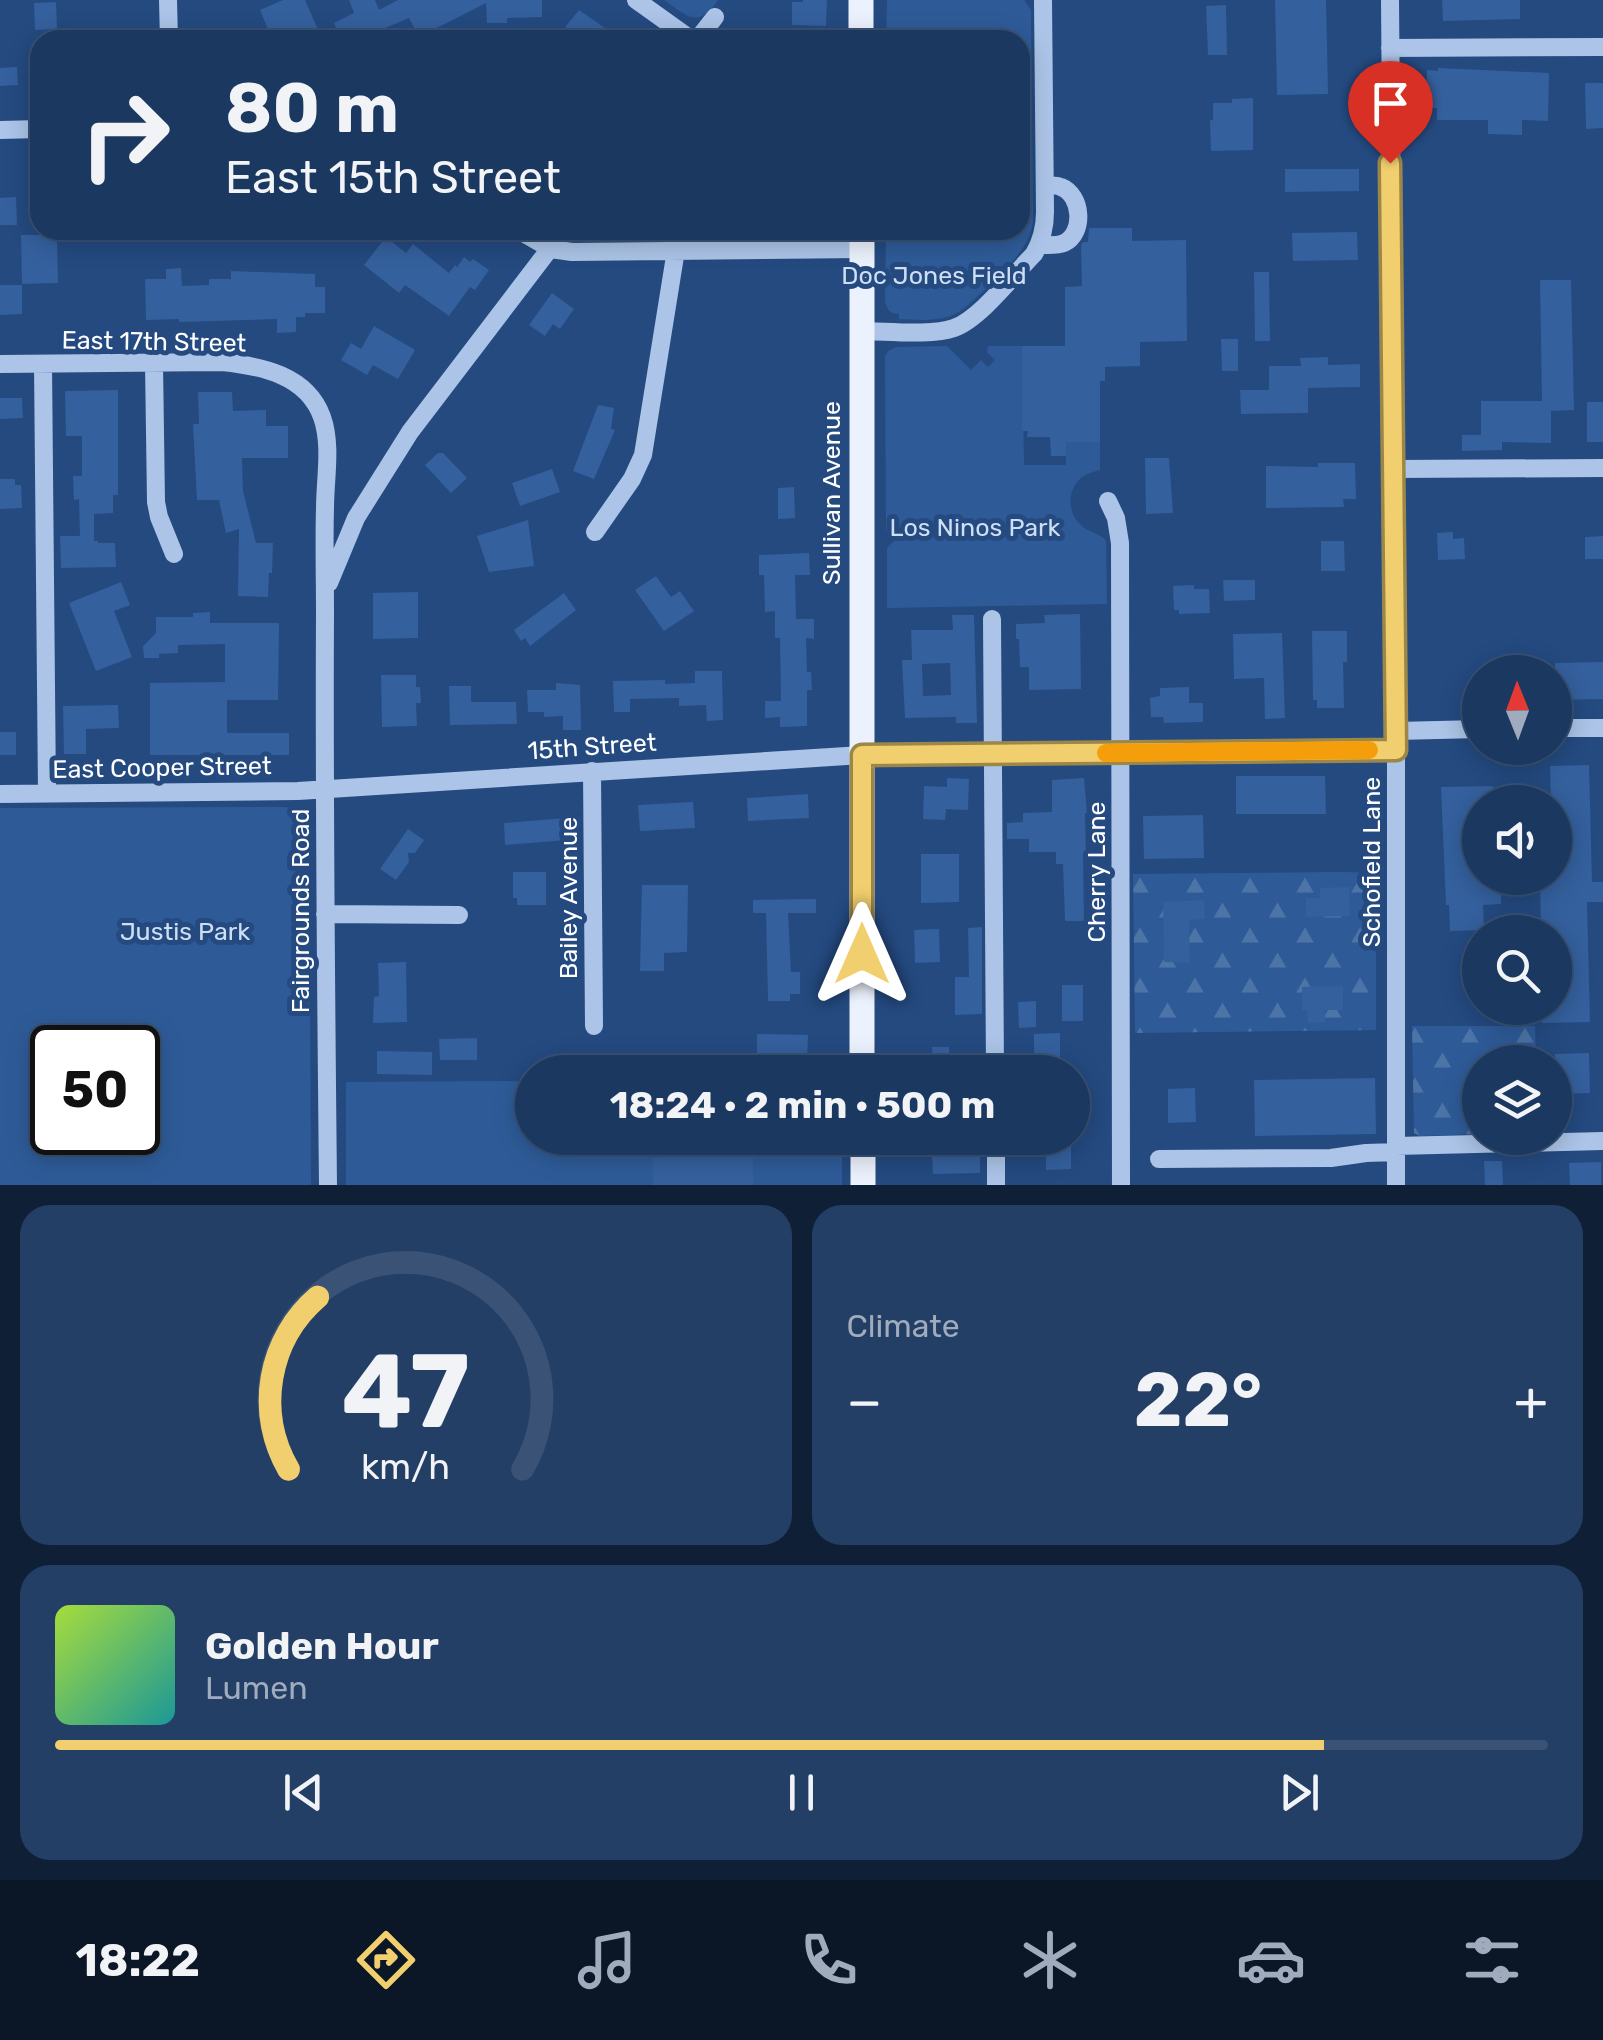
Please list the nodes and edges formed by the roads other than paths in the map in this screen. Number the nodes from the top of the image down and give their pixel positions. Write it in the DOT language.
graph roads {
  1 [pos="168,0"];
  2 [pos="636,0"];
  3 [pos="860,0"];
  4 [pos="1043,0"];
  5 [pos="1390,0"];
  6 [pos="715,16"];
  7 [pos="169,30"];
  8 [pos="680,30"];
  9 [pos="703,30"];
  10 [pos="861,30"];
  11 [pos="1603,47"];
  12 [pos="1390,48"];
  13 [pos="30,129"];
  14 [pos="0,130"];
  15 [pos="1045,186"];
  16 [pos="534,240"];
  17 [pos="557,240"];
  18 [pos="862,240"];
  19 [pos="1039,245"];
  20 [pos="550,250"];
  21 [pos="676,250"];
  22 [pos="860,331"];
  23 [pos="154,363"];
  24 [pos="0,364"];
  25 [pos="43,364"];
  26 [pos="1603,468"];
  27 [pos="1393,469"];
  28 [pos="1108,501"];
  29 [pos="595,532"];
  30 [pos="174,554"];
  31 [pos="324,592"];
  32 [pos="992,619"];
  33 [pos="1572,728"];
  34 [pos="1603,728"];
  35 [pos="1462,729"];
  36 [pos="1396,730"];
  37 [pos="1396,750"];
  38 [pos="1121,752"];
  39 [pos="993,753"];
  40 [pos="862,755"];
  41 [pos="592,771"];
  42 [pos="324,789"];
  43 [pos="47,793"];
  44 [pos="0,794"];
  45 [pos="325,914"];
  46 [pos="458,915"];
  47 [pos="594,1026"];
  48 [pos="862,1055"];
  49 [pos="995,1055"];
  50 [pos="1603,1141"];
  51 [pos="1396,1149"];
  52 [pos="862,1155"];
  53 [pos="996,1155"];
  54 [pos="1160,1159"];
  55 [pos="328,1185"];
  56 [pos="862,1185"];
  57 [pos="996,1185"];
  58 [pos="1121,1185"];
  59 [pos="1396,1185"];
  1 -- 7 [label="street"];
  2 -- 8 [label="street"];
  3 -- 10 [label="main road"];
  4 -- 15 [label="street"];
  5 -- 12 [label="street, Schofield Lane"];
  6 -- 9 [label="street"];
  11 -- 12 [label="street"];
  12 -- 27 [label="street, Schofield Lane"];
  13 -- 14 [label="street"];
  15 -- 19 [label="street"];
  15 -- 19 [label="street"];
  16 -- 20 [label="street"];
  17 -- 20 [label="street, Fairgrounds Road"];
  18 -- 21 [label="street"];
  18 -- 22 [label="main road, Sullivan Avenue"];
  19 -- 22 [label="street"];
  20 -- 21 [label="street"];
  20 -- 31 [label="street, Fairgrounds Road"];
  21 -- 29 [label="street"];
  22 -- 40 [label="main road, Sullivan Avenue"];
  23 -- 25 [label="street, East 17th Street"];
  23 -- 30 [label="street"];
  23 -- 31 [label="street, East 17th Street"];
  24 -- 25 [label="street, East 17th Street"];
  25 -- 43 [label="street"];
  26 -- 27 [label="street"];
  27 -- 36 [label="street, Schofield Lane"];
  28 -- 38 [label="street, Cherry Lane"];
  31 -- 42 [label="street, Fairgrounds Road"];
  32 -- 39 [label="street"];
  33 -- 34 [label="street"];
  35 -- 36 [label="street"];
  36 -- 37 [label="street, Schofield Lane"];
  37 -- 38 [label="street, 15th Street"];
  37 -- 51 [label="street, Schofield Lane"];
  38 -- 39 [label="street, 15th Street"];
  38 -- 58 [label="street, Cherry Lane"];
  39 -- 40 [label="street, 15th Street"];
  39 -- 49 [label="street"];
  40 -- 41 [label="street, 15th Street"];
  40 -- 48 [label="main road, Sullivan Avenue"];
  41 -- 42 [label="street, 15th Street"];
  41 -- 47 [label="street, Bailey Avenue"];
  42 -- 43 [label="street, East Cooper Street"];
  42 -- 45 [label="street, Fairgrounds Road"];
  43 -- 44 [label="street, East Cooper Street"];
  45 -- 46 [label="street"];
  45 -- 55 [label="street, Fairgrounds Road"];
  50 -- 51 [label="street"];
  51 -- 54 [label="street"];
  51 -- 59 [label="street, Schofield Lane"];
  52 -- 56 [label="main road"];
  53 -- 57 [label="street"];
}
